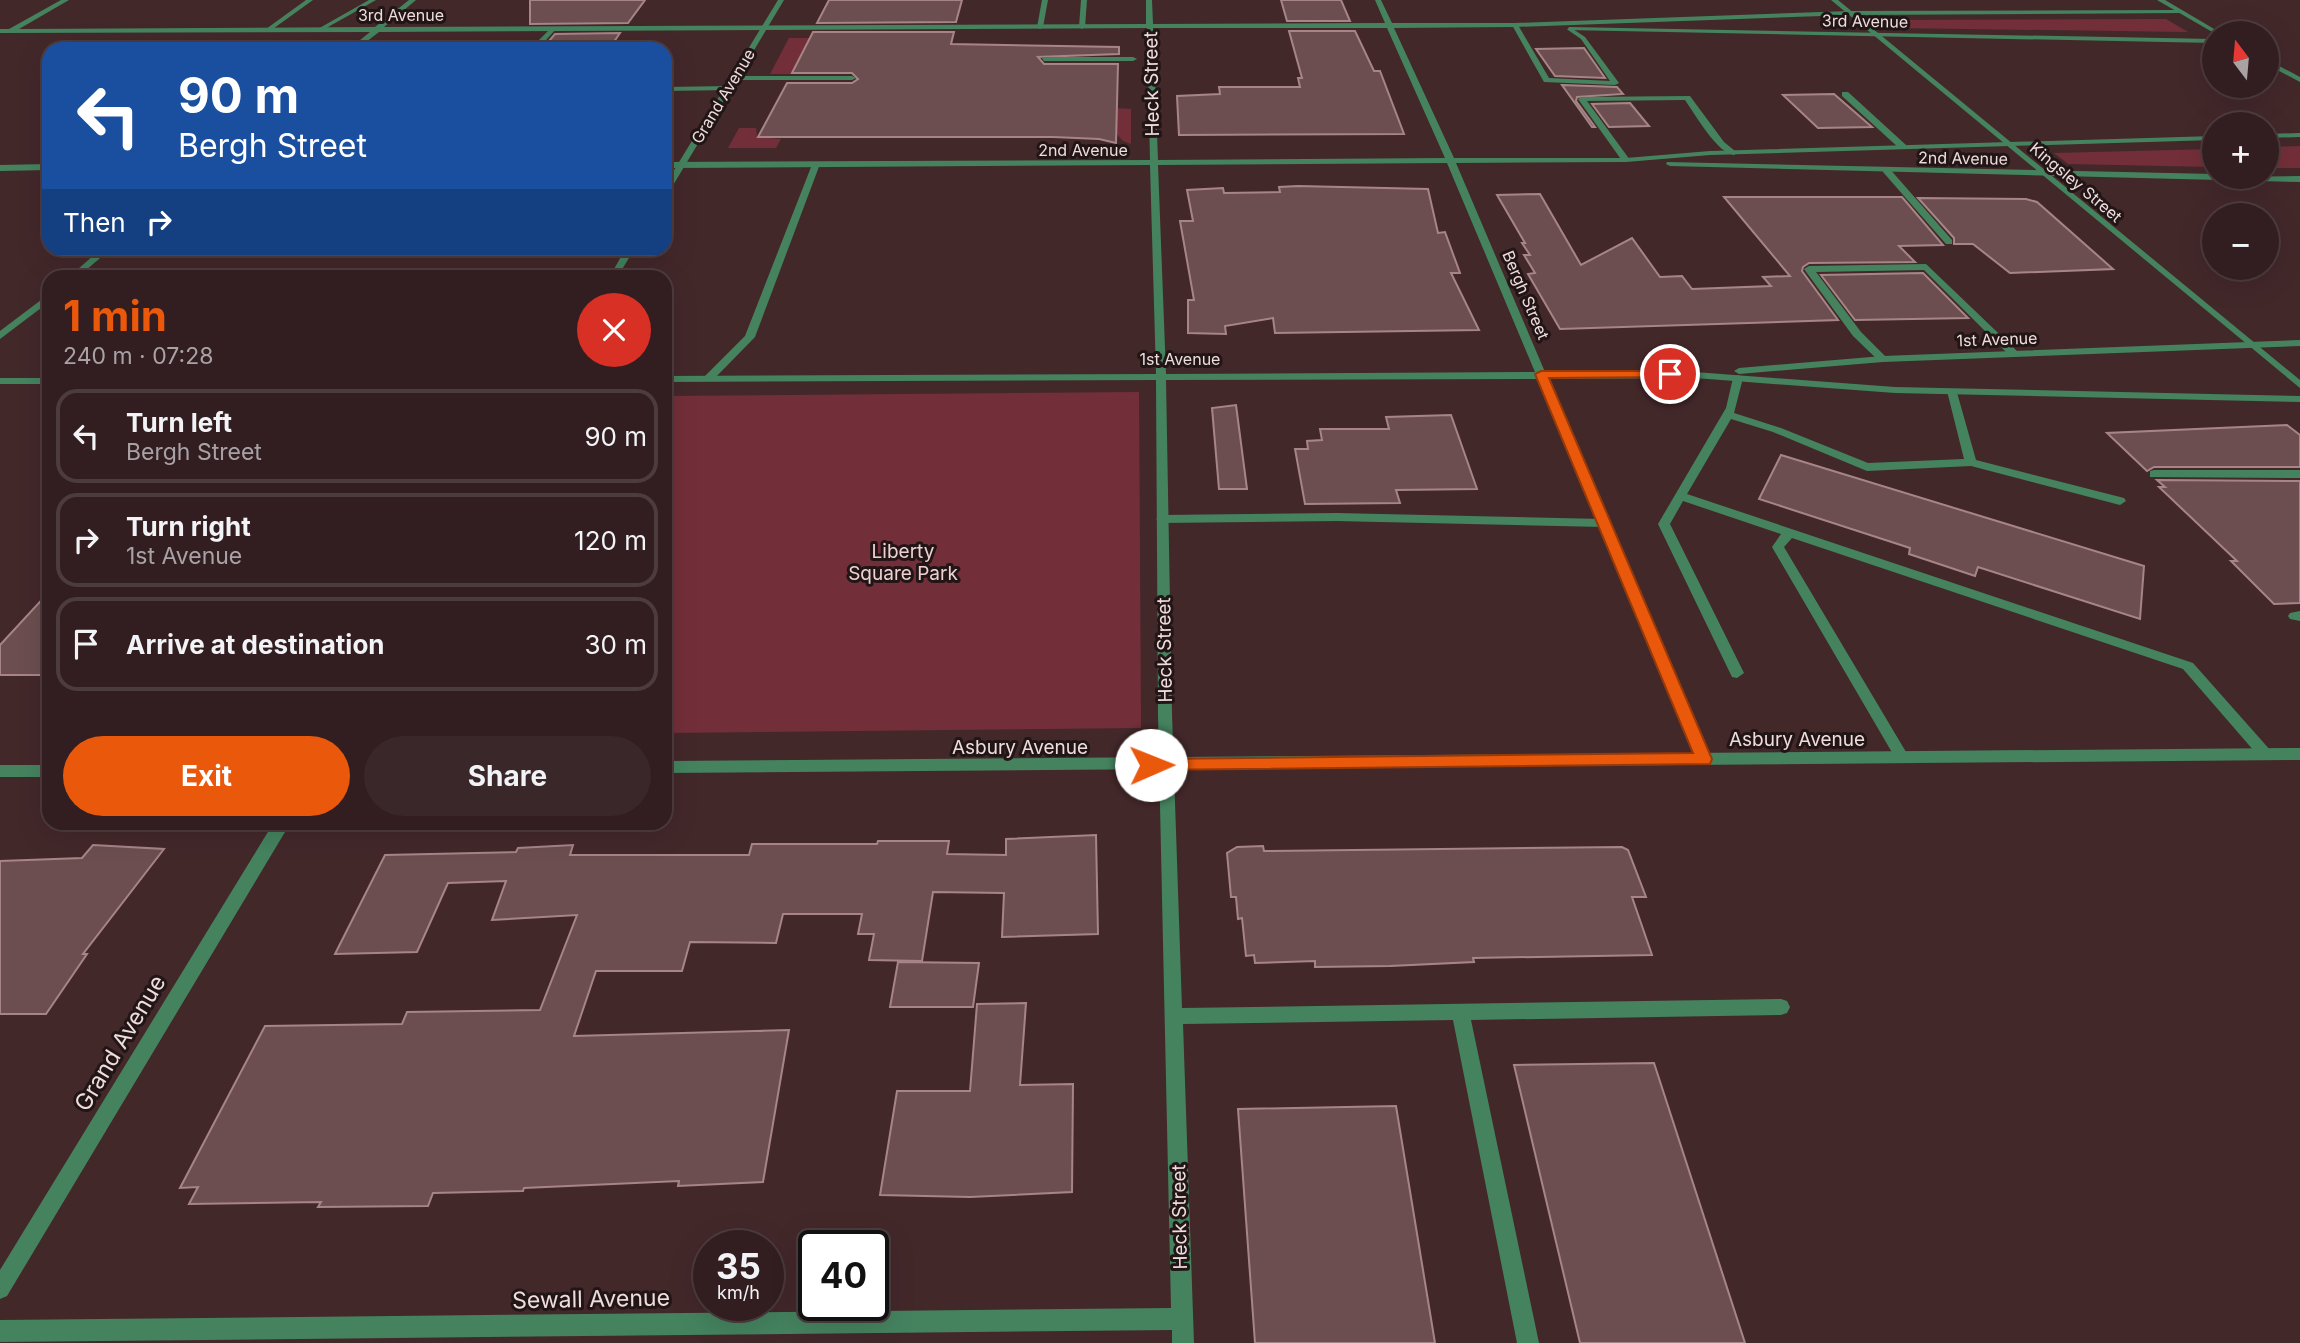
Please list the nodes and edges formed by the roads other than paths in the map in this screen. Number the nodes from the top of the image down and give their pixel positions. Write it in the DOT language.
graph roads {
  1 [pos="66,0"];
  2 [pos="310,0"];
  3 [pos="373,0"];
  4 [pos="413,0"];
  5 [pos="781,0"];
  6 [pos="1045,0"];
  7 [pos="1084,0"];
  8 [pos="1149,0"];
  9 [pos="1378,0"];
  10 [pos="1834,0"];
  11 [pos="2160,0"];
  12 [pos="2180,12"];
  13 [pos="1850,13"];
  14 [pos="2202,24"];
  15 [pos="1515,25"];
  16 [pos="1389,26"];
  17 [pos="1040,27"];
  18 [pos="1082,27"];
  19 [pos="1149,27"];
  20 [pos="764,28"];
  21 [pos="377,29"];
  22 [pos="553,29"];
  23 [pos="1570,29"];
  24 [pos="268,30"];
  25 [pos="319,30"];
  26 [pos="0,31"];
  27 [pos="10,31"];
  28 [pos="0,36"];
  29 [pos="1877,36"];
  30 [pos="2202,41"];
  31 [pos="361,42"];
  32 [pos="541,42"];
  33 [pos="1044,59"];
  34 [pos="1133,59"];
  35 [pos="2279,68"];
  36 [pos="734,78"];
  37 [pos="852,78"];
  38 [pos="2300,80"];
  39 [pos="672,89"];
  40 [pos="728,89"];
  41 [pos="1844,94"];
  42 [pos="2300,135"];
  43 [pos="2279,136"];
  44 [pos="2202,138"];
  45 [pos="2010,144"];
  46 [pos="1903,147"];
  47 [pos="1732,153"];
  48 [pos="1626,160"];
  49 [pos="1451,162"];
  50 [pos="1153,163"];
  51 [pos="816,164"];
  52 [pos="672,165"];
  53 [pos="681,165"];
  54 [pos="0,167"];
  55 [pos="42,167"];
  56 [pos="1886,170"];
  57 [pos="2045,174"];
  58 [pos="2300,179"];
  59 [pos="672,180"];
  60 [pos="1949,242"];
  61 [pos="98,256"];
  62 [pos="81,270"];
  63 [pos="42,303"];
  64 [pos="0,336"];
  65 [pos="2300,343"];
  66 [pos="2251,345"];
  67 [pos="2014,354"];
  68 [pos="1883,359"];
  69 [pos="1541,374"];
  70 [pos="1161,375"];
  71 [pos="1695,375"];
  72 [pos="1738,378"];
  73 [pos="672,379"];
  74 [pos="708,379"];
  75 [pos="0,381"];
  76 [pos="42,381"];
  77 [pos="2300,385"];
  78 [pos="1952,391"];
  79 [pos="2300,399"];
  80 [pos="1728,415"];
  81 [pos="1971,462"];
  82 [pos="2154,474"];
  83 [pos="2300,474"];
  84 [pos="1680,496"];
  85 [pos="2120,501"];
  86 [pos="1162,519"];
  87 [pos="1604,523"];
  88 [pos="1789,533"];
  89 [pos="1737,673"];
  90 [pos="2300,754"];
  91 [pos="2266,755"];
  92 [pos="1902,757"];
  93 [pos="1704,759"];
  94 [pos="1168,765"];
  95 [pos="672,767"];
  96 [pos="0,771"];
  97 [pos="42,771"];
  98 [pos="278,830"];
  99 [pos="1781,1007"];
  100 [pos="1460,1012"];
  101 [pos="1174,1016"];
  102 [pos="0,1289"];
  103 [pos="1182,1320"];
  104 [pos="0,1331"];
  105 [pos="1183,1343"];
  106 [pos="1528,1343"];
  1 -- 27 [label="street"];
  2 -- 24 [label="street"];
  3 -- 25 [label="street"];
  4 -- 21 [label="street"];
  5 -- 20 [label="street, Grand Avenue"];
  6 -- 17 [label="street"];
  7 -- 18 [label="street"];
  8 -- 19 [label="street, Heck Street"];
  9 -- 16 [label="street, Bergh Street"];
  10 -- 13 [label="street, Kingsley Street"];
  11 -- 12 [label="street"];
  12 -- 13 [label="street, 3rd Avenue"];
  12 -- 14 [label="street"];
  13 -- 15 [label="street, 3rd Avenue"];
  13 -- 29 [label="street, Kingsley Street"];
  15 -- 16 [label="street, 3rd Avenue"];
  15 -- 23 [label="street, 3rd Avenue"];
  15 -- 23 [label="street"];
  16 -- 19 [label="street, 3rd Avenue"];
  16 -- 49 [label="street, Bergh Street"];
  17 -- 18 [label="street, 3rd Avenue"];
  17 -- 20 [label="street, 3rd Avenue"];
  18 -- 19 [label="street, 3rd Avenue"];
  19 -- 50 [label="street, Heck Street"];
  20 -- 22 [label="street, 3rd Avenue"];
  20 -- 36 [label="street, Grand Avenue"];
  21 -- 22 [label="street, 3rd Avenue"];
  21 -- 25 [label="street, 3rd Avenue"];
  21 -- 31 [label="street"];
  22 -- 32 [label="street"];
  23 -- 29 [label="street, 3rd Avenue"];
  24 -- 25 [label="street, 3rd Avenue"];
  24 -- 27 [label="street, 3rd Avenue"];
  26 -- 27 [label="street, 3rd Avenue"];
  27 -- 28 [label="street"];
  29 -- 30 [label="street, 3rd Avenue"];
  29 -- 45 [label="street, Kingsley Street"];
  33 -- 34 [label="street"];
  35 -- 38 [label="street"];
  36 -- 37 [label="street"];
  36 -- 40 [label="street, Grand Avenue"];
  39 -- 40 [label="street"];
  40 -- 53 [label="street, Grand Avenue"];
  41 -- 46 [label="street"];
  42 -- 43 [label="street"];
  44 -- 45 [label="street, 2nd Avenue"];
  45 -- 46 [label="street, 2nd Avenue"];
  45 -- 57 [label="street, Kingsley Street"];
  46 -- 47 [label="street, 2nd Avenue"];
  47 -- 48 [label="street, 2nd Avenue"];
  47 -- 48 [label="street"];
  48 -- 49 [label="street, 2nd Avenue"];
  48 -- 56 [label="street, 2nd Avenue"];
  49 -- 50 [label="street, 2nd Avenue"];
  49 -- 69 [label="street, Bergh Street"];
  50 -- 51 [label="street, 2nd Avenue"];
  50 -- 70 [label="street, Heck Street"];
  51 -- 53 [label="street, 2nd Avenue"];
  51 -- 74 [label="street"];
  52 -- 53 [label="street, 2nd Avenue"];
  53 -- 59 [label="street, Grand Avenue"];
  54 -- 55 [label="street"];
  56 -- 57 [label="street, 2nd Avenue"];
  56 -- 60 [label="street"];
  57 -- 58 [label="street, 2nd Avenue"];
  57 -- 66 [label="street, Kingsley Street"];
  61 -- 62 [label="street"];
  63 -- 64 [label="street"];
  65 -- 66 [label="street, 1st Avenue"];
  66 -- 67 [label="street, 1st Avenue"];
  66 -- 77 [label="street, Kingsley Street"];
  67 -- 68 [label="street, 1st Avenue"];
  67 -- 68 [label="street"];
  68 -- 71 [label="street, 1st Avenue"];
  69 -- 70 [label="street, 1st Avenue"];
  69 -- 71 [label="street, 1st Avenue"];
  69 -- 87 [label="street, Bergh Street"];
  70 -- 74 [label="street, 1st Avenue"];
  70 -- 86 [label="street, Heck Street"];
  71 -- 72 [label="street, 1st Avenue"];
  72 -- 78 [label="street, 1st Avenue"];
  72 -- 80 [label="street"];
  73 -- 74 [label="street, 1st Avenue"];
  75 -- 76 [label="street"];
  78 -- 79 [label="street, 1st Avenue"];
  78 -- 81 [label="street"];
  80 -- 81 [label="street"];
  80 -- 84 [label="street"];
  81 -- 85 [label="street"];
  82 -- 83 [label="street"];
  84 -- 88 [label="street"];
  84 -- 89 [label="street"];
  86 -- 87 [label="street"];
  86 -- 94 [label="street, Heck Street"];
  87 -- 93 [label="street, Bergh Street"];
  88 -- 91 [label="street"];
  88 -- 92 [label="street"];
  90 -- 91 [label="street, Asbury Avenue"];
  91 -- 92 [label="street, Asbury Avenue"];
  92 -- 93 [label="street, Asbury Avenue"];
  93 -- 94 [label="street, Asbury Avenue"];
  94 -- 95 [label="street, Asbury Avenue"];
  94 -- 101 [label="street, Heck Street"];
  96 -- 97 [label="street"];
  98 -- 102 [label="street, Grand Avenue"];
  99 -- 100 [label="street"];
  100 -- 101 [label="street"];
  100 -- 106 [label="street"];
  101 -- 103 [label="street, Heck Street"];
  103 -- 104 [label="street, Sewall Avenue"];
  103 -- 105 [label="street, Heck Street"];
}
